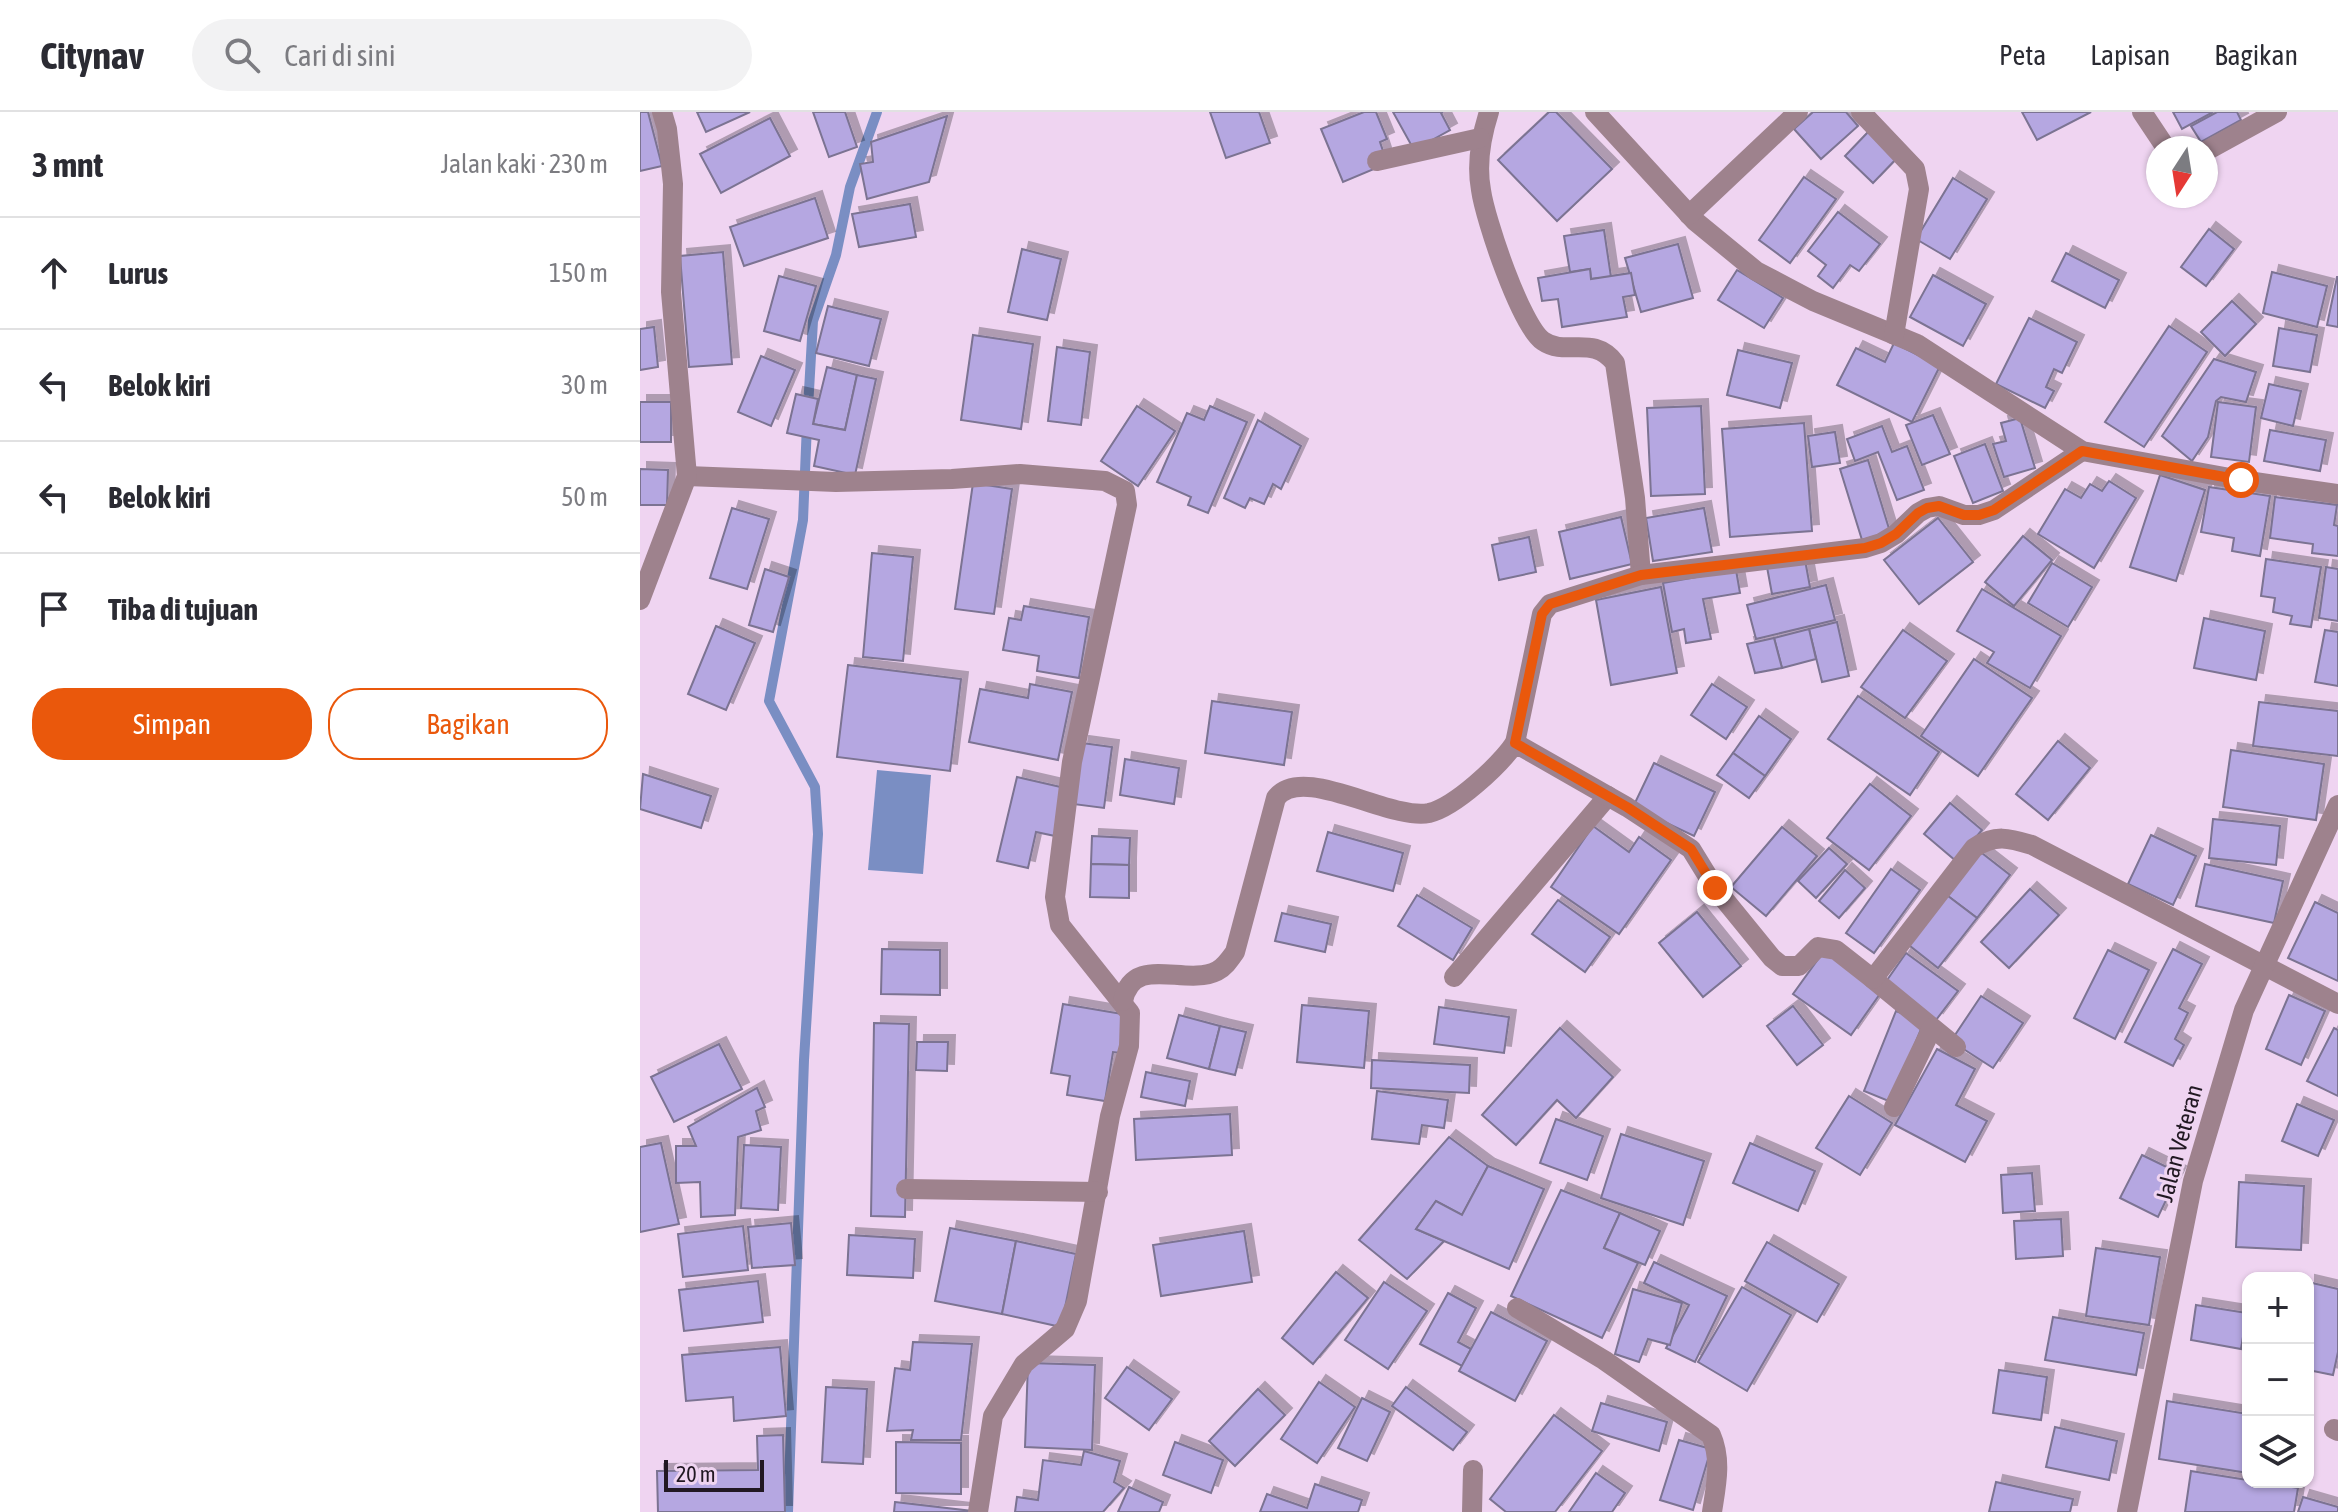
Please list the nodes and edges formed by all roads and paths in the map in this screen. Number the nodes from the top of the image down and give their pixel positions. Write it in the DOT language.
graph roads {
  1 [pos="662,112"];
  2 [pos="1489,112"];
  3 [pos="1595,112"];
  4 [pos="1861,112"];
  5 [pos="2142,112"];
  6 [pos="2277,112"];
  7 [pos="1791,114"];
  8 [pos="2158,136"];
  9 [pos="1480,138"];
  10 [pos="2218,144"];
  11 [pos="1377,161"];
  12 [pos="1689,215"];
  13 [pos="1894,335"];
  14 [pos="2082,451"];
  15 [pos="687,476"];
  16 [pos="2338,494"];
  17 [pos="1641,575"];
  18 [pos="640,600"];
  19 [pos="1515,743"];
  20 [pos="1608,796"];
  21 [pos="2338,805"];
  22 [pos="2269,970"];
  23 [pos="1454,977"];
  24 [pos="1873,979"];
  25 [pos="1123,1001"];
  26 [pos="2338,1004"];
  27 [pos="1932,1028"];
  28 [pos="1956,1047"];
  29 [pos="1894,1107"];
  30 [pos="906,1189"];
  31 [pos="1098,1192"];
  32 [pos="1517,1308"];
  33 [pos="1473,1470"];
  34 [pos="978,1512"];
  35 [pos="1472,1512"];
  36 [pos="1712,1512"];
  37 [pos="2127,1512"];
  1 -- 15 [label="street"];
  2 -- 9 [label="street"];
  3 -- 12 [label="street"];
  4 -- 13 [label="street"];
  5 -- 8 [label="street"];
  6 -- 10 [label="street"];
  7 -- 12 [label="street"];
  9 -- 11 [label="street"];
  9 -- 17 [label="street"];
  12 -- 13 [label="street"];
  13 -- 14 [label="street"];
  14 -- 16 [label="street"];
  14 -- 17 [label="street"];
  15 -- 18 [label="street"];
  15 -- 25 [label="street"];
  17 -- 19 [label="street"];
  19 -- 20 [label="street"];
  19 -- 25 [label="street"];
  20 -- 23 [label="street"];
  20 -- 24 [label="street"];
  21 -- 22 [label="street, Jalan Veteran"];
  22 -- 24 [label="street"];
  22 -- 26 [label="street"];
  22 -- 37 [label="street, Jalan Veteran"];
  24 -- 27 [label="street"];
  25 -- 31 [label="street"];
  27 -- 28 [label="street"];
  27 -- 29 [label="street"];
  30 -- 31 [label="street"];
  31 -- 34 [label="street"];
  32 -- 36 [label="street"];
  33 -- 35 [label="street"];
}
